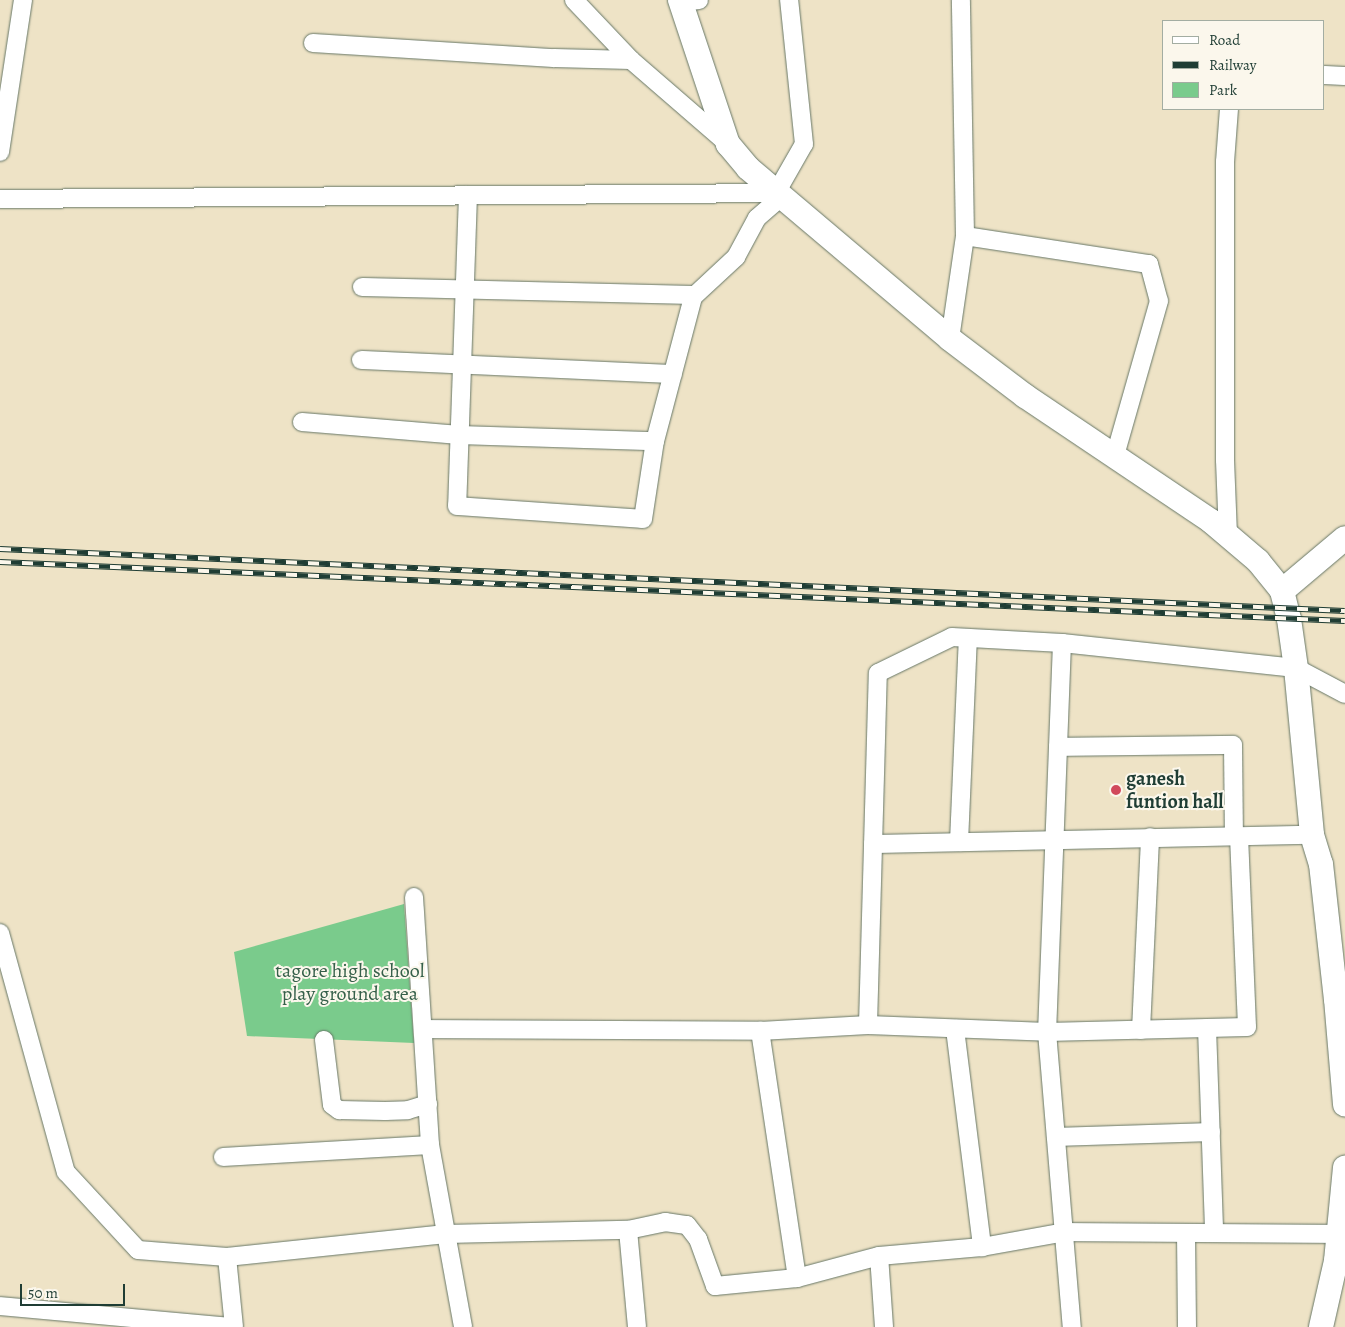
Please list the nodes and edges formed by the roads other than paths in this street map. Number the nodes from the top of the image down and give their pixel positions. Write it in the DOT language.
graph roads {
  1 [pos="23,0"];
  2 [pos="574,0"];
  3 [pos="788,0"];
  4 [pos="961,0"];
  5 [pos="687,1"];
  6 [pos="314,43"];
  7 [pos="631,60"];
  8 [pos="1325,75"];
  9 [pos="1345,76"];
  10 [pos="1229,110"];
  11 [pos="728,144"];
  12 [pos="0,152"];
  13 [pos="779,195"];
  14 [pos="468,196"];
  15 [pos="0,199"];
  16 [pos="965,236"];
  17 [pos="362,287"];
  18 [pos="465,289"];
  19 [pos="694,296"];
  20 [pos="950,338"];
  21 [pos="360,360"];
  22 [pos="462,363"];
  23 [pos="673,374"];
  24 [pos="302,422"];
  25 [pos="459,435"];
  26 [pos="656,441"];
  27 [pos="1115,455"];
  28 [pos="1228,535"];
  29 [pos="1345,538"];
  30 [pos="1282,591"];
  31 [pos="968,638"];
  32 [pos="1062,643"];
  33 [pos="1296,668"];
  34 [pos="1345,694"];
  35 [pos="1058,747"];
  36 [pos="1312,835"];
  37 [pos="1236,836"];
  38 [pos="1150,837"];
  39 [pos="1054,839"];
  40 [pos="959,842"];
  41 [pos="873,844"];
  42 [pos="414,897"];
  43 [pos="0,933"];
  44 [pos="1340,995"];
  45 [pos="868,1026"];
  46 [pos="1208,1028"];
  47 [pos="423,1029"];
  48 [pos="955,1029"];
  49 [pos="760,1030"];
  50 [pos="1141,1030"];
  51 [pos="1047,1032"];
  52 [pos="324,1040"];
  53 [pos="428,1104"];
  54 [pos="1345,1105"];
  55 [pos="1211,1132"];
  56 [pos="1056,1137"];
  57 [pos="430,1145"];
  58 [pos="223,1157"];
  59 [pos="1345,1167"];
  60 [pos="628,1230"];
  61 [pos="1065,1232"];
  62 [pos="1186,1233"];
  63 [pos="1214,1233"];
  64 [pos="446,1234"];
  65 [pos="1337,1234"];
  66 [pos="982,1247"];
  67 [pos="227,1256"];
  68 [pos="879,1256"];
  69 [pos="1341,1263"];
  70 [pos="797,1278"];
  71 [pos="0,1306"];
  72 [pos="232,1327"];
  73 [pos="463,1327"];
  74 [pos="637,1327"];
  75 [pos="884,1327"];
  76 [pos="1072,1327"];
  77 [pos="1187,1327"];
  78 [pos="1321,1327"];
  1 -- 12 [label="street"];
  2 -- 7 [label="street"];
  3 -- 13 [label="street"];
  4 -- 16 [label="street"];
  5 -- 11 [label="main road"];
  6 -- 7 [label="street"];
  7 -- 11 [label="street"];
  8 -- 9 [label="street"];
  10 -- 28 [label="street"];
  11 -- 13 [label="main road"];
  13 -- 14 [label="street"];
  13 -- 19 [label="street"];
  13 -- 20 [label="main road"];
  14 -- 15 [label="street"];
  14 -- 18 [label="street"];
  16 -- 20 [label="street"];
  16 -- 27 [label="street"];
  17 -- 18 [label="street"];
  18 -- 19 [label="street"];
  18 -- 22 [label="street"];
  19 -- 23 [label="street"];
  20 -- 27 [label="main road"];
  21 -- 22 [label="street"];
  22 -- 23 [label="street"];
  22 -- 25 [label="street"];
  23 -- 26 [label="street"];
  24 -- 25 [label="street"];
  25 -- 26 [label="street"];
  25 -- 26 [label="street"];
  27 -- 28 [label="main road"];
  28 -- 30 [label="main road"];
  29 -- 30 [label="main road"];
  30 -- 33 [label="main road"];
  31 -- 32 [label="street"];
  31 -- 40 [label="street"];
  31 -- 41 [label="street"];
  32 -- 33 [label="street"];
  32 -- 35 [label="street"];
  33 -- 34 [label="street"];
  33 -- 36 [label="main road"];
  35 -- 37 [label="street"];
  35 -- 39 [label="street"];
  36 -- 37 [label="street"];
  36 -- 44 [label="main road"];
  37 -- 38 [label="street"];
  37 -- 46 [label="street"];
  38 -- 39 [label="street"];
  38 -- 50 [label="street"];
  39 -- 40 [label="street"];
  39 -- 51 [label="street"];
  40 -- 41 [label="street"];
  41 -- 45 [label="street"];
  42 -- 47 [label="street"];
  43 -- 67 [label="street"];
  44 -- 54 [label="main road"];
  45 -- 48 [label="street"];
  45 -- 49 [label="street"];
  46 -- 50 [label="street"];
  46 -- 55 [label="street"];
  47 -- 49 [label="street"];
  47 -- 53 [label="street"];
  48 -- 51 [label="street"];
  48 -- 66 [label="street"];
  49 -- 70 [label="street"];
  50 -- 51 [label="street"];
  51 -- 56 [label="street"];
  52 -- 53 [label="street"];
  53 -- 57 [label="street"];
  55 -- 56 [label="street"];
  55 -- 63 [label="street"];
  56 -- 61 [label="street"];
  57 -- 58 [label="street"];
  57 -- 64 [label="street"];
  59 -- 65 [label="main road"];
  60 -- 64 [label="street"];
  60 -- 70 [label="street"];
  60 -- 74 [label="street"];
  61 -- 62 [label="street"];
  61 -- 66 [label="street"];
  61 -- 76 [label="street"];
  62 -- 63 [label="street"];
  62 -- 77 [label="street"];
  63 -- 65 [label="street"];
  64 -- 67 [label="street"];
  64 -- 73 [label="street"];
  65 -- 69 [label="main road"];
  66 -- 68 [label="street"];
  67 -- 72 [label="street"];
  68 -- 70 [label="street"];
  68 -- 75 [label="street"];
  69 -- 78 [label="main road"];
  71 -- 72 [label="street"];
}
